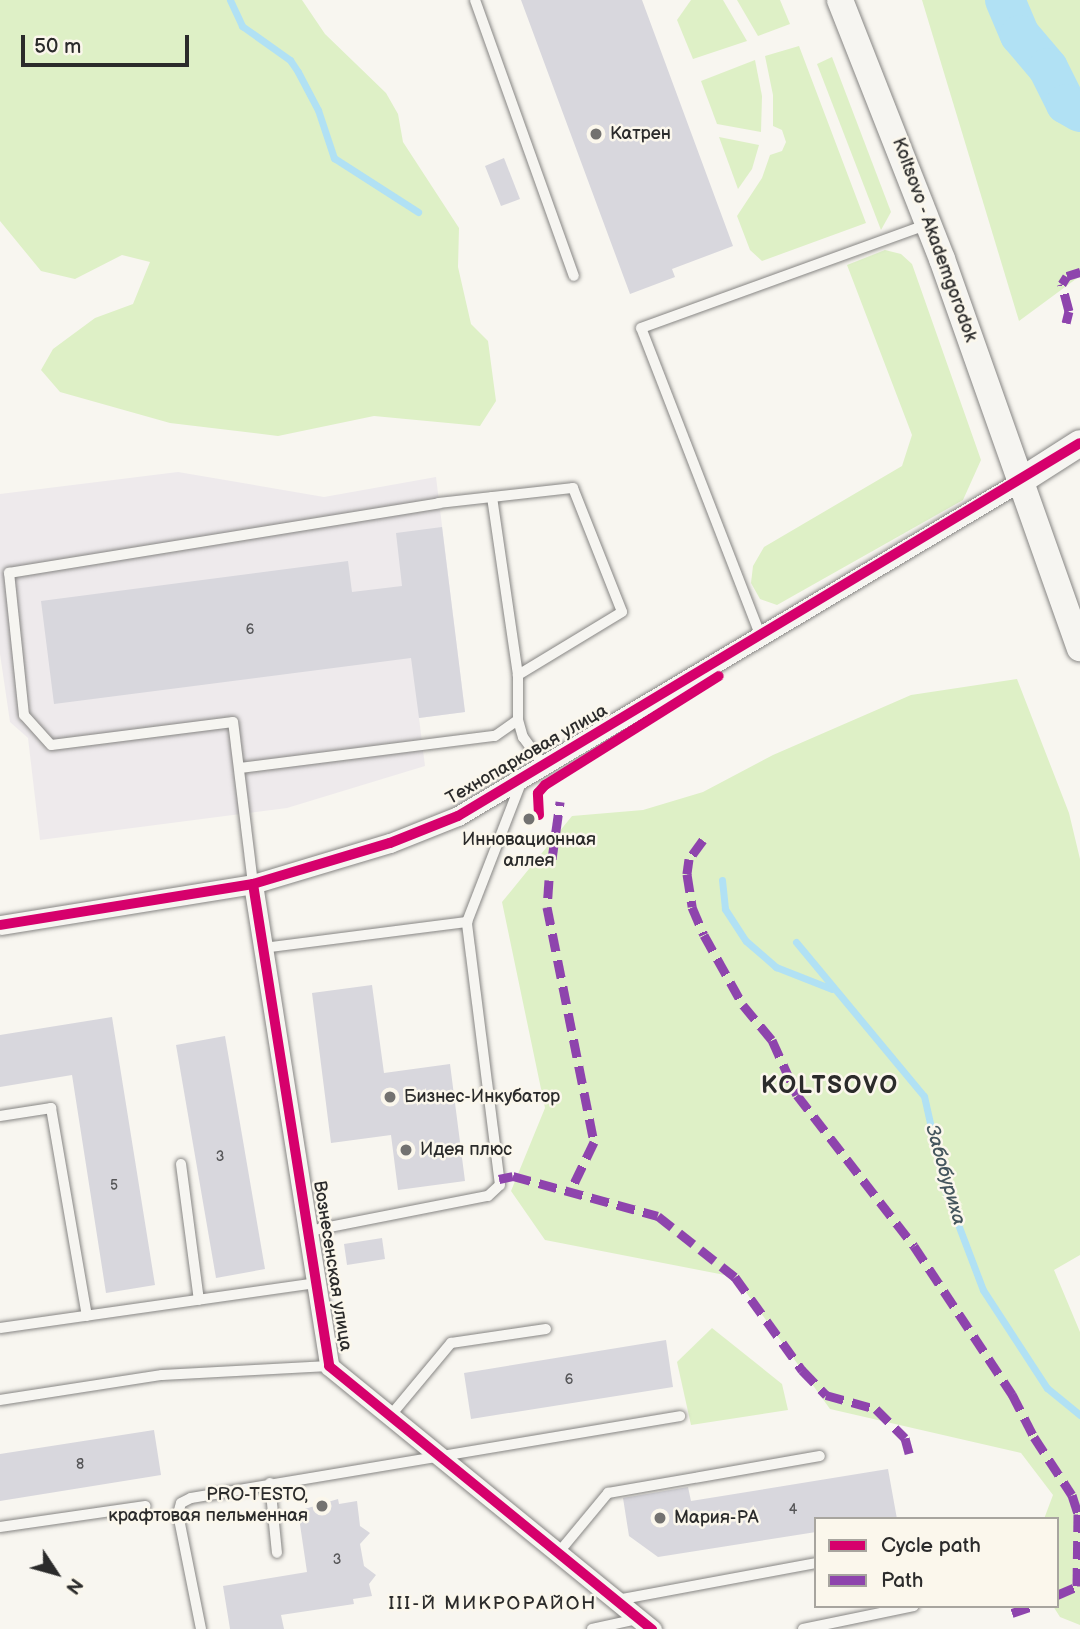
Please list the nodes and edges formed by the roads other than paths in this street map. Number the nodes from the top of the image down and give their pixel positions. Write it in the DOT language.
graph roads {
  1 [pos="475,0"];
  2 [pos="840,0"];
  3 [pos="929,224"];
  4 [pos="574,276"];
  5 [pos="1080,443"];
  6 [pos="1019,482"];
  7 [pos="492,497"];
  8 [pos="761,637"];
  9 [pos="1080,648"];
  10 [pos="517,676"];
  11 [pos="518,720"];
  12 [pos="544,766"];
  13 [pos="240,768"];
  14 [pos="522,780"];
  15 [pos="253,884"];
  16 [pos="467,922"];
  17 [pos="0,925"];
  18 [pos="263,948"];
  19 [pos="0,1116"];
  20 [pos="181,1164"];
  21 [pos="309,1231"];
  22 [pos="317,1283"];
  23 [pos="199,1300"];
  24 [pos="87,1316"];
  25 [pos="0,1328"];
  26 [pos="546,1329"];
  27 [pos="329,1366"];
  28 [pos="0,1400"];
  29 [pos="391,1415"];
  30 [pos="680,1416"];
  31 [pos="439,1455"];
  32 [pos="820,1456"];
  33 [pos="270,1483"];
  34 [pos="145,1506"];
  35 [pos="0,1527"];
  36 [pos="559,1552"];
  37 [pos="277,1553"];
  38 [pos="814,1563"];
  39 [pos="616,1600"];
  40 [pos="904,1608"];
  41 [pos="645,1624"];
  42 [pos="201,1629"];
  43 [pos="592,1629"];
  44 [pos="803,1629"];
  1 -- 4 [label="lane"];
  2 -- 3 [label="main road, Koltsovo - Akademgorodok"];
  3 -- 6 [label="main road, Koltsovo - Akademgorodok"];
  3 -- 8 [label="lane"];
  5 -- 6 [label="main road"];
  6 -- 8 [label="street, Технопарковая улица"];
  6 -- 9 [label="main road, Koltsovo - Akademgorodok"];
  7 -- 10 [label="lane"];
  7 -- 10 [label="lane"];
  7 -- 13 [label="lane"];
  8 -- 12 [label="street, Технопарковая улица"];
  10 -- 11 [label="lane"];
  11 -- 12 [label="lane"];
  11 -- 13 [label="lane"];
  12 -- 14 [label="street, Технопарковая улица"];
  13 -- 15 [label="lane"];
  14 -- 15 [label="street, Технопарковая улица"];
  14 -- 16 [label="lane"];
  15 -- 17 [label="street, Технопарковая улица"];
  15 -- 18 [label="street, Вознесенская улица"];
  16 -- 18 [label="lane"];
  16 -- 21 [label="lane"];
  18 -- 21 [label="street, Вознесенская улица"];
  19 -- 24 [label="lane"];
  20 -- 23 [label="lane"];
  21 -- 22 [label="street, Вознесенская улица"];
  22 -- 23 [label="lane"];
  22 -- 27 [label="street, Вознесенская улица"];
  23 -- 24 [label="lane"];
  24 -- 25 [label="lane"];
  26 -- 29 [label="lane"];
  27 -- 28 [label="lane"];
  27 -- 29 [label="street, Вознесенская улица"];
  29 -- 31 [label="street, Вознесенская улица"];
  30 -- 31 [label="lane"];
  31 -- 33 [label="lane"];
  31 -- 36 [label="street, Вознесенская улица"];
  32 -- 36 [label="lane"];
  33 -- 37 [label="lane"];
  33 -- 42 [label="lane"];
  34 -- 35 [label="lane"];
  36 -- 39 [label="street, Вознесенская улица"];
  38 -- 39 [label="lane"];
  39 -- 41 [label="street, Вознесенская улица"];
  40 -- 44 [label="lane"];
  41 -- 43 [label="lane"];
}
